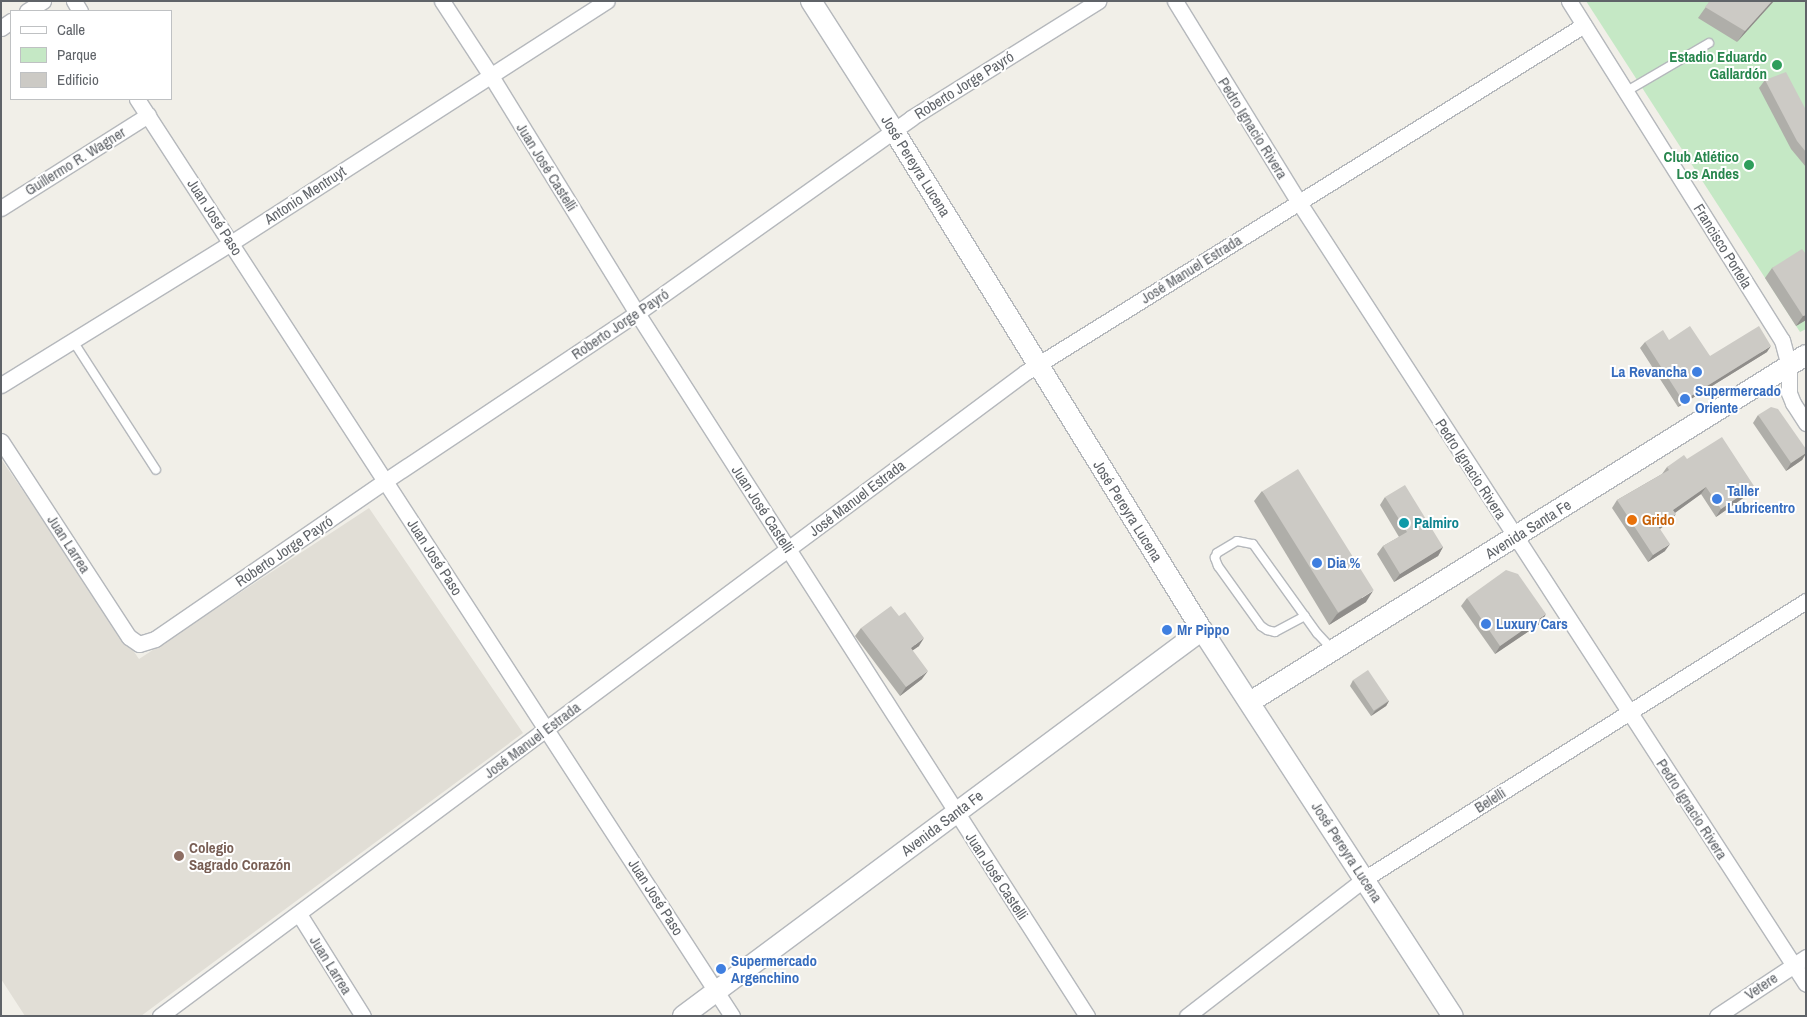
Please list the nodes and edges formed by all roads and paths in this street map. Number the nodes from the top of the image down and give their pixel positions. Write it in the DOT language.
graph roads {
  1 [pos="43,1"];
  2 [pos="442,1"];
  3 [pos="607,1"];
  4 [pos="811,1"];
  5 [pos="1098,1"];
  6 [pos="1175,1"];
  7 [pos="1569,1"];
  8 [pos="29,10"];
  9 [pos="1584,25"];
  10 [pos="1709,43"];
  11 [pos="491,76"];
  12 [pos="1627,91"];
  13 [pos="138,100"];
  14 [pos="148,115"];
  15 [pos="894,131"];
  16 [pos="1298,202"];
  17 [pos="1,208"];
  18 [pos="232,243"];
  19 [pos="637,313"];
  20 [pos="73,341"];
  21 [pos="1806,355"];
  22 [pos="1038,364"];
  23 [pos="1789,366"];
  24 [pos="1,385"];
  25 [pos="1806,423"];
  26 [pos="1,441"];
  27 [pos="156,470"];
  28 [pos="386,481"];
  29 [pos="1515,537"];
  30 [pos="789,549"];
  31 [pos="1806,601"];
  32 [pos="1305,616"];
  33 [pos="1202,630"];
  34 [pos="140,644"];
  35 [pos="1334,650"];
  36 [pos="1250,702"];
  37 [pos="1629,713"];
  38 [pos="546,729"];
  39 [pos="956,813"];
  40 [pos="1364,879"];
  41 [pos="299,914"];
  42 [pos="1800,961"];
  43 [pos="1806,984"];
  44 [pos="717,991"];
  45 [pos="160,1016"];
  46 [pos="363,1016"];
  47 [pos="683,1016"];
  48 [pos="732,1016"];
  49 [pos="1087,1016"];
  50 [pos="1187,1016"];
  51 [pos="1453,1016"];
  52 [pos="1717,1016"];
  1 -- 8 [label="street"];
  2 -- 11 [label="street, Juan José Castelli"];
  3 -- 11 [label="street, Antonio Mentruyt"];
  4 -- 15 [label="main road, José Pereyra Lucena"];
  5 -- 15 [label="street, Roberto Jorge Payró"];
  6 -- 16 [label="street, Pedro Ignacio Rivera"];
  7 -- 9 [label="street, Francisco Portela"];
  9 -- 12 [label="street, Francisco Portela"];
  9 -- 16 [label="street, José Manuel Estrada"];
  10 -- 12 [label="lane"];
  11 -- 18 [label="street, Antonio Mentruyt"];
  11 -- 19 [label="street, Juan José Castelli"];
  12 -- 23 [label="street, Francisco Portela"];
  13 -- 14 [label="street, Juan José Paso"];
  14 -- 17 [label="street, Guillermo R. Wagner"];
  14 -- 18 [label="street, Juan José Paso"];
  15 -- 19 [label="street, Roberto Jorge Payró"];
  15 -- 22 [label="main road, José Pereyra Lucena"];
  16 -- 22 [label="street, José Manuel Estrada"];
  16 -- 29 [label="street, Pedro Ignacio Rivera"];
  18 -- 20 [label="street, Antonio Mentruyt"];
  18 -- 28 [label="street, Juan José Paso"];
  19 -- 28 [label="street, Roberto Jorge Payró"];
  19 -- 30 [label="street, Juan José Castelli"];
  20 -- 24 [label="street, Antonio Mentruyt"];
  20 -- 27 [label="lane"];
  21 -- 23 [label="main road, Avenida Santa Fe"];
  22 -- 30 [label="street, José Manuel Estrada"];
  22 -- 33 [label="main road, José Pereyra Lucena"];
  23 -- 25 [label="street, Francisco Portela"];
  23 -- 29 [label="main road, Avenida Santa Fe"];
  26 -- 34 [label="street, Juan Larrea"];
  28 -- 34 [label="street, Roberto Jorge Payró"];
  28 -- 38 [label="street, Juan José Paso"];
  29 -- 35 [label="main road, Avenida Santa Fe"];
  29 -- 37 [label="street, Pedro Ignacio Rivera"];
  30 -- 38 [label="street, José Manuel Estrada"];
  30 -- 39 [label="street, Juan José Castelli"];
  31 -- 37 [label="street, Belelli"];
  32 -- 32 [label="lane"];
  32 -- 35 [label="lane"];
  33 -- 36 [label="main road, José Pereyra Lucena"];
  33 -- 39 [label="main road, Avenida Santa Fe"];
  35 -- 36 [label="main road, Avenida Santa Fe"];
  36 -- 40 [label="main road, José Pereyra Lucena"];
  37 -- 40 [label="street, Belelli"];
  37 -- 42 [label="street, Pedro Ignacio Rivera"];
  38 -- 41 [label="street, José Manuel Estrada"];
  38 -- 44 [label="street, Juan José Paso"];
  39 -- 44 [label="main road, Avenida Santa Fe"];
  39 -- 49 [label="street, Juan José Castelli"];
  40 -- 50 [label="street, Belelli"];
  40 -- 51 [label="main road, José Pereyra Lucena"];
  41 -- 45 [label="street, José Manuel Estrada"];
  41 -- 46 [label="street, Juan Larrea"];
  42 -- 43 [label="street, Pedro Ignacio Rivera"];
  42 -- 52 [label="street, Vetere"];
  44 -- 47 [label="main road, Avenida Santa Fe"];
  44 -- 48 [label="street, Juan José Paso"];
}
